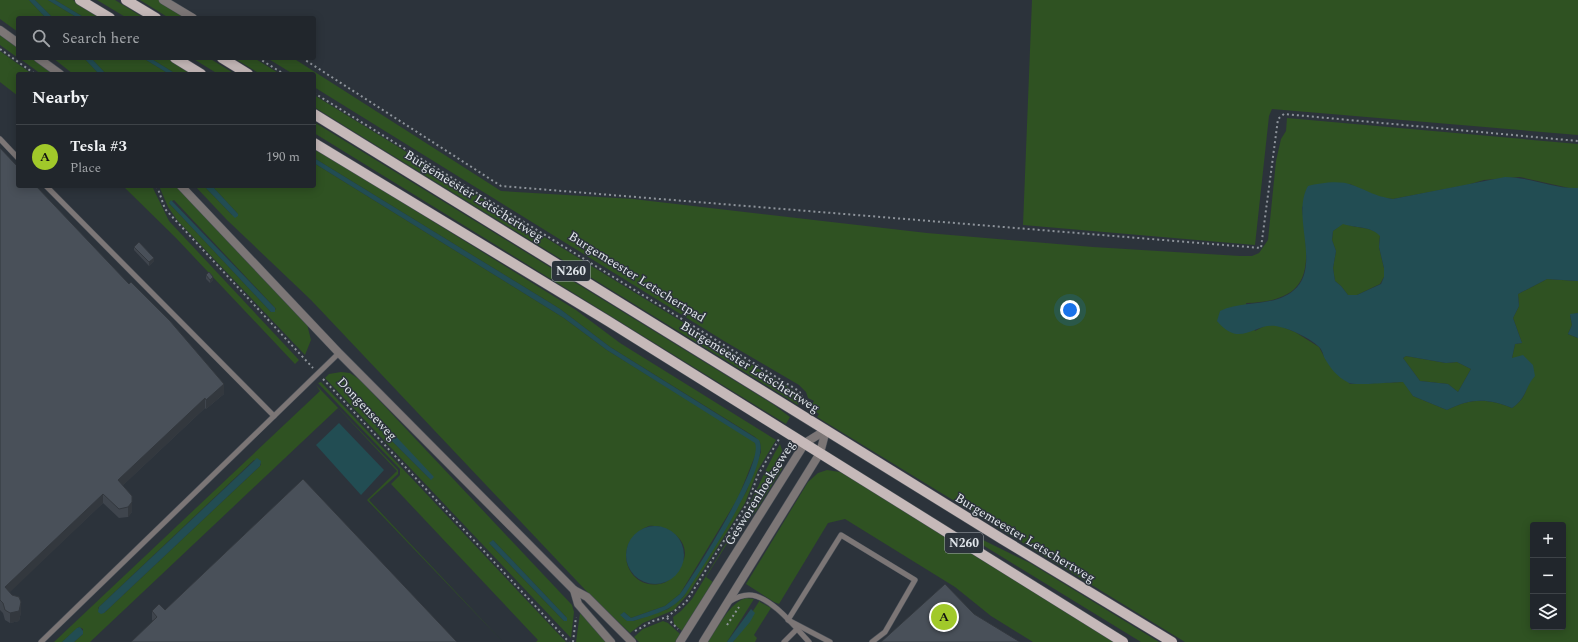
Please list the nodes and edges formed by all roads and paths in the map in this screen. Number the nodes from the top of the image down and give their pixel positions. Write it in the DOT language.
graph roads {
  1 [pos="80,0"];
  2 [pos="126,0"];
  3 [pos="163,0"];
  4 [pos="107,16"];
  5 [pos="153,16"];
  6 [pos="190,16"];
  7 [pos="0,30"];
  8 [pos="16,42"];
  9 [pos="0,49"];
  10 [pos="41,60"];
  11 [pos="178,60"];
  12 [pos="225,60"];
  13 [pos="261,60"];
  14 [pos="305,60"];
  15 [pos="32,72"];
  16 [pos="57,72"];
  17 [pos="198,72"];
  18 [pos="245,72"];
  19 [pos="281,72"];
  20 [pos="316,93"];
  21 [pos="316,115"];
  22 [pos="0,139"];
  23 [pos="1578,141"];
  24 [pos="316,144"];
  25 [pos="16,156"];
  26 [pos="48,188"];
  27 [pos="158,188"];
  28 [pos="183,188"];
  29 [pos="339,353"];
  30 [pos="318,373"];
  31 [pos="797,411"];
  32 [pos="274,416"];
  33 [pos="826,430"];
  34 [pos="784,431"];
  35 [pos="805,443"];
  36 [pos="820,453"];
  37 [pos="574,590"];
  38 [pos="728,602"];
  39 [pos="578,604"];
  40 [pos="740,604"];
  41 [pos="788,620"];
  42 [pos="797,629"];
  43 [pos="723,630"];
  44 [pos="629,640"];
  45 [pos="40,642"];
  46 [pos="569,642"];
  47 [pos="573,642"];
  48 [pos="611,642"];
  49 [pos="680,642"];
  50 [pos="703,642"];
  51 [pos="784,642"];
  52 [pos="809,642"];
  53 [pos="830,642"];
  54 [pos="872,642"];
  55 [pos="1123,642"];
  56 [pos="1172,642"];
  1 -- 4 [label="main road"];
  2 -- 5 [label="main road"];
  3 -- 6 [label="street"];
  7 -- 8 [label="street"];
  9 -- 15 [label="path"];
  10 -- 16 [label="street"];
  11 -- 17 [label="main road"];
  12 -- 18 [label="main road"];
  13 -- 19 [label="path"];
  14 -- 23 [label="path"];
  20 -- 31 [label="path, Burgemeester Letschertpad"];
  21 -- 31 [label="main road, Burgemeester Letschertweg / N260"];
  22 -- 25 [label="lane"];
  24 -- 34 [label="main road, N260"];
  26 -- 32 [label="lane"];
  27 -- 30 [label="path, Dongenseweg"];
  28 -- 29 [label="street, Dongenseweg"];
  29 -- 30 [label="lane"];
  29 -- 37 [label="street, Dongenseweg"];
  30 -- 32 [label="lane"];
  30 -- 46 [label="path, Dongenseweg"];
  31 -- 33 [label="main road, Burgemeester Letschertweg / N260"];
  32 -- 45 [label="lane"];
  33 -- 35 [label="street, Gesworenhoekseweg"];
  33 -- 36 [label="street"];
  33 -- 56 [label="main road, Burgemeester Letschertweg / N260"];
  34 -- 35 [label="main road, N260"];
  34 -- 44 [label="path, Gesworenhoekseweg"];
  35 -- 36 [label="main road, N260"];
  35 -- 49 [label="street, Gesworenhoekseweg"];
  36 -- 38 [label="street"];
  36 -- 55 [label="main road, N260"];
  37 -- 39 [label="street, Dongenseweg"];
  37 -- 44 [label="street, Dongenseweg"];
  38 -- 41 [label="lane"];
  38 -- 50 [label="street"];
  39 -- 47 [label="path"];
  39 -- 48 [label="street, Dongenseweg"];
  40 -- 43 [label="path"];
  41 -- 42 [label="lane"];
  41 -- 53 [label="lane"];
  41 -- 54 [label="lane"];
  42 -- 51 [label="lane"];
  42 -- 52 [label="lane"];
}
